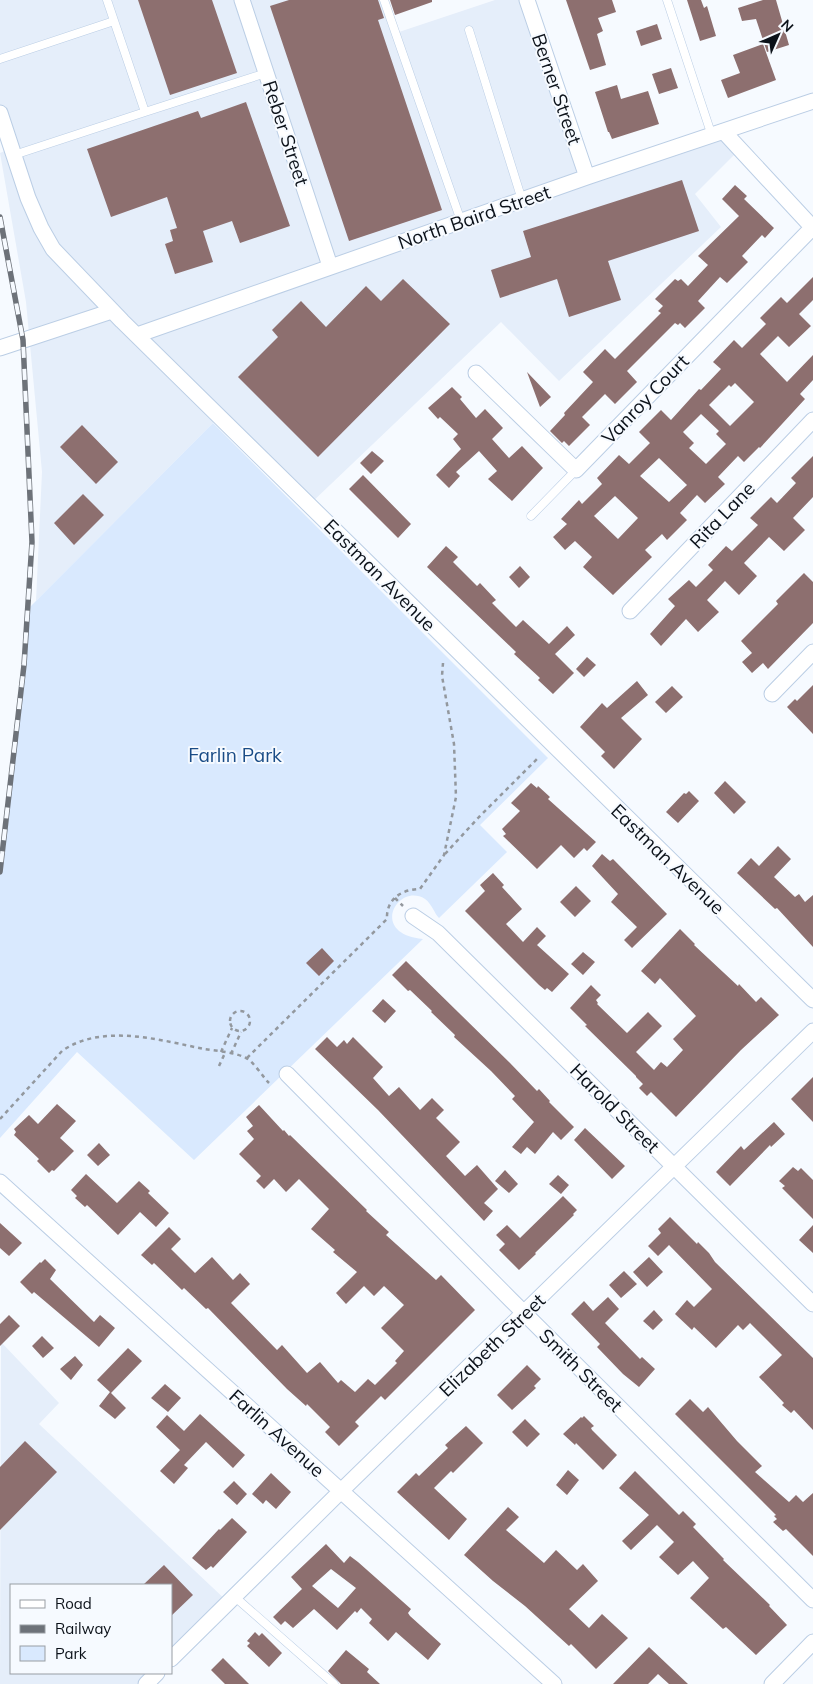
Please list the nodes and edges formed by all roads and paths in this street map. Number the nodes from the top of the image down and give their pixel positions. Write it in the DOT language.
graph roads {
  1 [pos="106,0"];
  2 [pos="242,0"];
  3 [pos="384,0"];
  4 [pos="528,0"];
  5 [pos="667,0"];
  6 [pos="114,20"];
  7 [pos="469,30"];
  8 [pos="0,59"];
  9 [pos="266,73"];
  10 [pos="813,101"];
  11 [pos="145,112"];
  12 [pos="0,113"];
  13 [pos="718,134"];
  14 [pos="14,155"];
  15 [pos="587,178"];
  16 [pos="522,200"];
  17 [pos="461,221"];
  18 [pos="813,228"];
  19 [pos="330,266"];
  20 [pos="112,311"];
  21 [pos="137,335"];
  22 [pos="0,348"];
  23 [pos="476,372"];
  24 [pos="813,420"];
  25 [pos="576,470"];
  26 [pos="531,516"];
  27 [pos="630,610"];
  28 [pos="813,652"];
  29 [pos="443,663"];
  30 [pos="772,694"];
  31 [pos="538,758"];
  32 [pos="444,855"];
  33 [pos="413,916"];
  34 [pos="813,1000"];
  35 [pos="232,1028"];
  36 [pos="813,1031"];
  37 [pos="241,1032"];
  38 [pos="220,1052"];
  39 [pos="225,1053"];
  40 [pos="231,1054"];
  41 [pos="247,1058"];
  42 [pos="219,1066"];
  43 [pos="287,1074"];
  44 [pos="269,1083"];
  45 [pos="0,1119"];
  46 [pos="674,1166"];
  47 [pos="0,1182"];
  48 [pos="813,1304"];
  49 [pos="524,1313"];
  50 [pos="341,1491"];
  51 [pos="235,1597"];
  52 [pos="813,1600"];
  53 [pos="813,1642"];
  54 [pos="172,1658"];
  55 [pos="156,1674"];
  56 [pos="146,1684"];
  57 [pos="334,1684"];
  58 [pos="554,1684"];
  59 [pos="772,1684"];
  1 -- 6 [label="lane"];
  2 -- 9 [label="street, Reber Street"];
  3 -- 17 [label="lane"];
  4 -- 15 [label="street, Berner Street"];
  5 -- 13 [label="lane"];
  6 -- 8 [label="lane"];
  6 -- 11 [label="lane"];
  7 -- 16 [label="lane"];
  9 -- 11 [label="lane"];
  9 -- 19 [label="street, Reber Street"];
  10 -- 13 [label="street, North Baird Street"];
  11 -- 14 [label="lane"];
  12 -- 14 [label="street, Eastman Avenue"];
  13 -- 15 [label="street, North Baird Street"];
  13 -- 18 [label="street"];
  14 -- 20 [label="street, Eastman Avenue"];
  15 -- 16 [label="street, North Baird Street"];
  16 -- 17 [label="street, North Baird Street"];
  17 -- 19 [label="street, North Baird Street"];
  18 -- 25 [label="street, Vanroy Court"];
  19 -- 21 [label="street, North Baird Street"];
  20 -- 21 [label="street, Eastman Avenue"];
  20 -- 22 [label="street"];
  21 -- 34 [label="street, Eastman Avenue"];
  23 -- 25 [label="street"];
  24 -- 27 [label="street, Rita Lane"];
  25 -- 26 [label="lane"];
  28 -- 30 [label="street"];
  29 -- 32 [label="path"];
  31 -- 32 [label="path"];
  32 -- 41 [label="path"];
  33 -- 46 [label="street, Harold Street"];
  35 -- 37 [label="path"];
  35 -- 37 [label="path"];
  35 -- 38 [label="path"];
  36 -- 46 [label="street, Elizabeth Street"];
  37 -- 40 [label="path"];
  38 -- 39 [label="path"];
  38 -- 45 [label="path"];
  39 -- 40 [label="path"];
  39 -- 42 [label="path"];
  40 -- 41 [label="path"];
  41 -- 44 [label="path"];
  43 -- 49 [label="street, Smith Street"];
  46 -- 48 [label="street, Harold Street"];
  46 -- 49 [label="street, Elizabeth Street"];
  47 -- 50 [label="street, Farlin Avenue"];
  49 -- 50 [label="street, Elizabeth Street"];
  49 -- 52 [label="street, Smith Street"];
  50 -- 51 [label="street, Elizabeth Street"];
  50 -- 58 [label="street, Farlin Avenue"];
  51 -- 54 [label="street, Elizabeth Street"];
  51 -- 57 [label="lane"];
  53 -- 59 [label="street"];
  55 -- 56 [label="street"];
}
